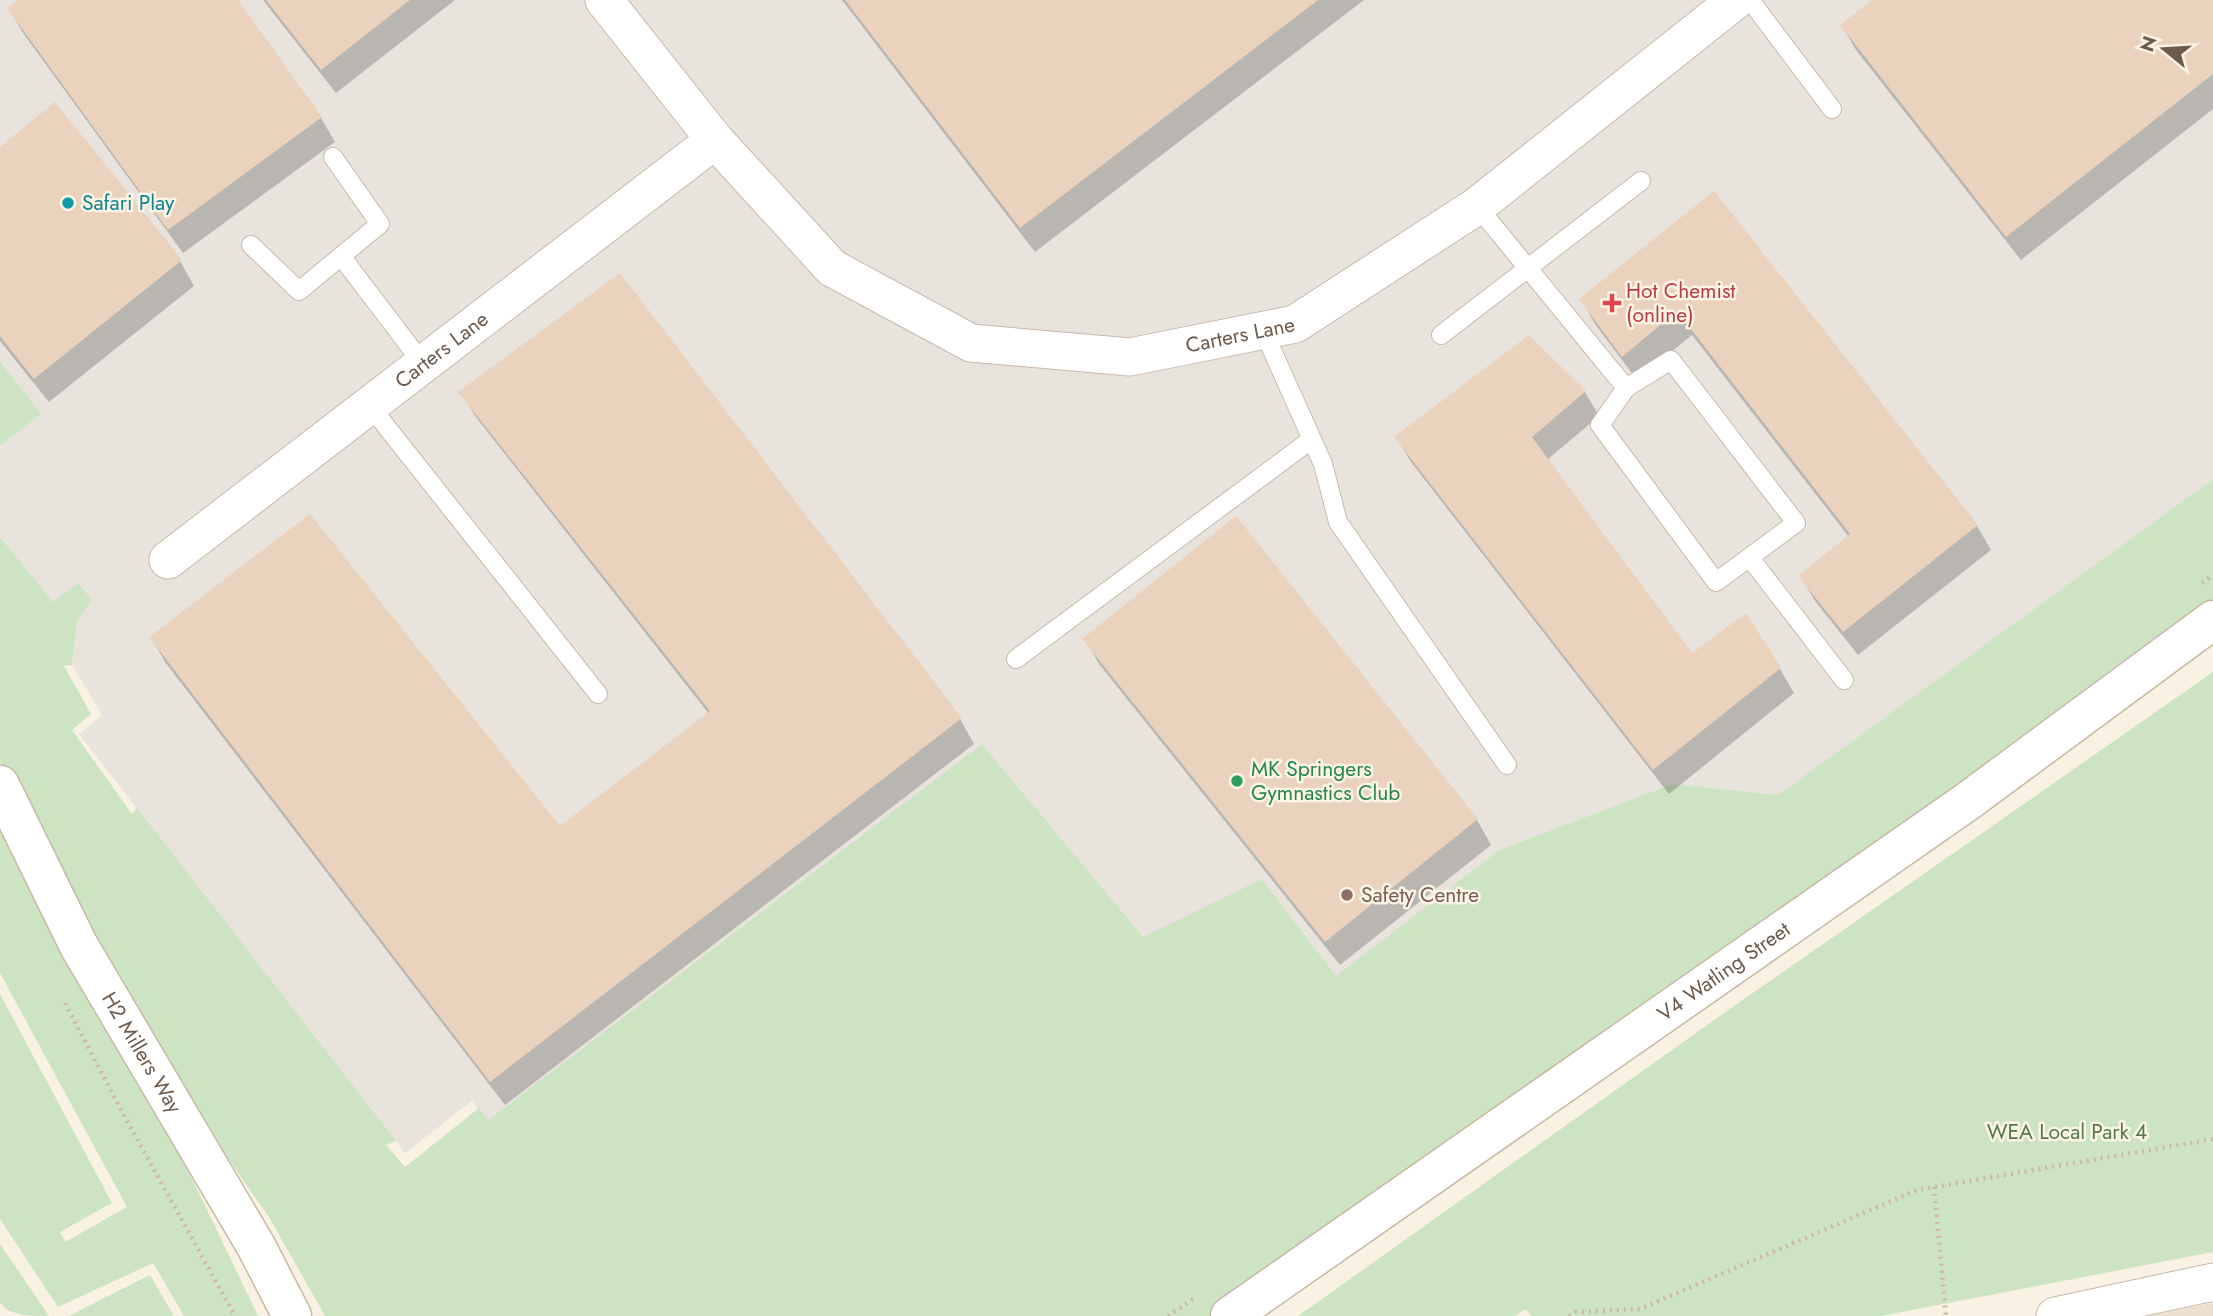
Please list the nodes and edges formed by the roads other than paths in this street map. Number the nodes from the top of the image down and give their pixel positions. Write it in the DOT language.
graph roads {
  1 [pos="604,0"];
  2 [pos="1736,0"];
  3 [pos="1750,0"];
  4 [pos="1832,108"];
  5 [pos="715,140"];
  6 [pos="333,157"];
  7 [pos="1641,181"];
  8 [pos="1476,206"];
  9 [pos="251,246"];
  10 [pos="341,256"];
  11 [pos="1528,270"];
  12 [pos="1263,330"];
  13 [pos="1441,334"];
  14 [pos="424,364"];
  15 [pos="1626,388"];
  16 [pos="370,405"];
  17 [pos="1312,439"];
  18 [pos="1750,558"];
  19 [pos="168,560"];
  20 [pos="2213,620"];
  21 [pos="1016,659"];
  22 [pos="1844,680"];
  23 [pos="598,694"];
  24 [pos="1507,765"];
  25 [pos="0,785"];
  26 [pos="2213,1282"];
  27 [pos="292,1316"];
  28 [pos="1230,1316"];
  29 [pos="2055,1316"];
  1 -- 5 [label="street, Carters Lane"];
  2 -- 8 [label="street, Carters Lane"];
  3 -- 4 [label="lane"];
  5 -- 12 [label="street, Carters Lane"];
  5 -- 14 [label="street, Carters Lane"];
  6 -- 10 [label="lane"];
  7 -- 11 [label="lane"];
  8 -- 11 [label="lane"];
  8 -- 12 [label="street, Carters Lane"];
  9 -- 10 [label="lane"];
  10 -- 14 [label="lane"];
  11 -- 13 [label="lane"];
  11 -- 15 [label="lane"];
  12 -- 17 [label="lane"];
  14 -- 16 [label="street, Carters Lane"];
  15 -- 18 [label="lane"];
  15 -- 18 [label="lane"];
  16 -- 19 [label="street, Carters Lane"];
  16 -- 23 [label="lane"];
  17 -- 21 [label="lane"];
  17 -- 24 [label="lane"];
  18 -- 22 [label="lane"];
  20 -- 28 [label="street, V4 Watling Street"];
  25 -- 27 [label="street, H2 Millers Way"];
  26 -- 29 [label="street"];
}
